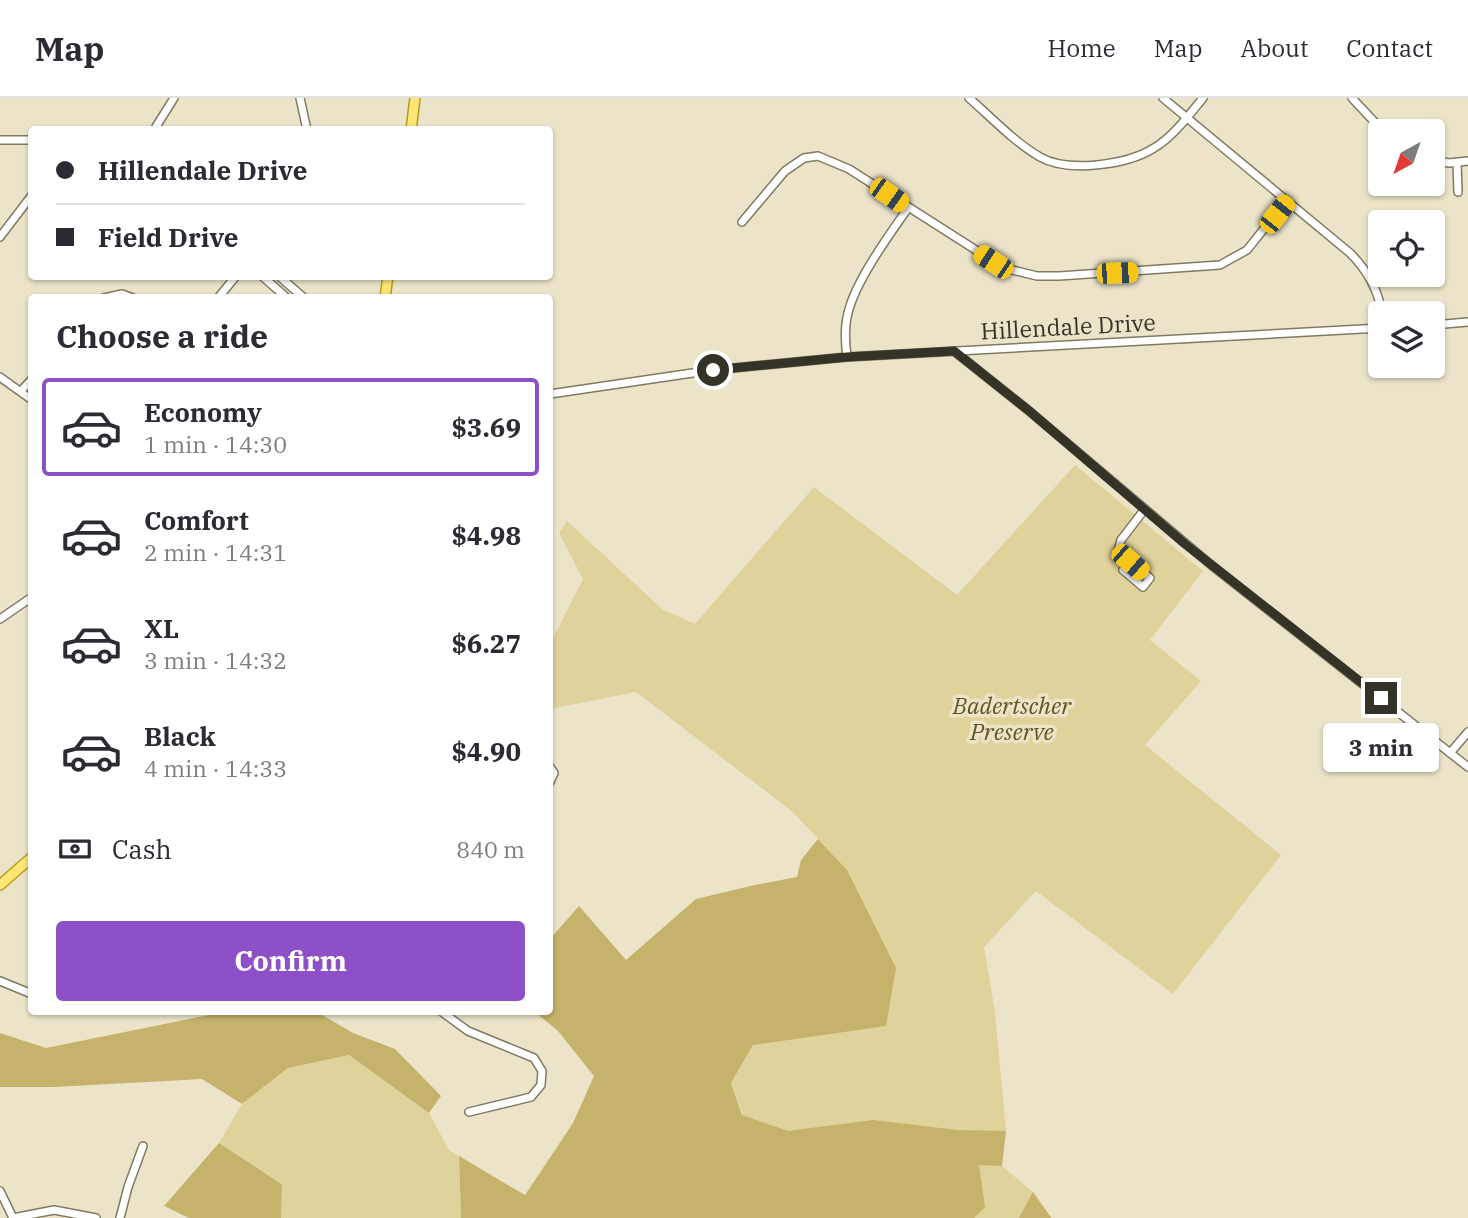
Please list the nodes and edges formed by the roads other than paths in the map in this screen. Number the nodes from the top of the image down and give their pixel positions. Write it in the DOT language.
graph roads {
  1 [pos="174,98"];
  2 [pos="300,98"];
  3 [pos="415,98"];
  4 [pos="969,98"];
  5 [pos="1163,98"];
  6 [pos="1202,98"];
  7 [pos="1352,98"];
  8 [pos="1186,117"];
  9 [pos="1372,119"];
  10 [pos="156,126"];
  11 [pos="306,126"];
  12 [pos="412,126"];
  13 [pos="0,140"];
  14 [pos="28,140"];
  15 [pos="1468,161"];
  16 [pos="1446,162"];
  17 [pos="1457,163"];
  18 [pos="1458,192"];
  19 [pos="28,200"];
  20 [pos="1287,200"];
  21 [pos="908,208"];
  22 [pos="742,222"];
  23 [pos="0,237"];
  24 [pos="233,280"];
  25 [pos="267,280"];
  26 [pos="284,280"];
  27 [pos="221,294"];
  28 [pos="282,294"];
  29 [pos="299,294"];
  30 [pos="1378,301"];
  31 [pos="1468,322"];
  32 [pos="1445,324"];
  33 [pos="1368,329"];
  34 [pos="954,351"];
  35 [pos="847,357"];
  36 [pos="0,377"];
  37 [pos="28,383"];
  38 [pos="21,391"];
  39 [pos="553,394"];
  40 [pos="28,397"];
  41 [pos="1144,510"];
  42 [pos="1127,565"];
  43 [pos="28,600"];
  44 [pos="0,619"];
  45 [pos="1468,732"];
  46 [pos="1450,753"];
  47 [pos="1468,766"];
  48 [pos="28,861"];
  49 [pos="0,886"];
  50 [pos="0,981"];
  51 [pos="28,992"];
  52 [pos="446,1015"];
  53 [pos="469,1112"];
  54 [pos="143,1146"];
  55 [pos="0,1191"];
  56 [pos="13,1218"];
  57 [pos="96,1218"];
  58 [pos="120,1218"];
  1 -- 10 [label="street"];
  2 -- 11 [label="street"];
  3 -- 12 [label="main road"];
  4 -- 8 [label="street"];
  5 -- 8 [label="street"];
  6 -- 8 [label="street"];
  7 -- 9 [label="street"];
  8 -- 20 [label="street"];
  13 -- 14 [label="street"];
  15 -- 17 [label="street"];
  16 -- 17 [label="street"];
  17 -- 18 [label="street"];
  19 -- 23 [label="street"];
  20 -- 21 [label="street"];
  20 -- 30 [label="street"];
  21 -- 22 [label="street"];
  21 -- 35 [label="street"];
  24 -- 27 [label="street"];
  25 -- 28 [label="street"];
  26 -- 29 [label="street"];
  31 -- 32 [label="street"];
  33 -- 34 [label="street, Hillendale Drive"];
  34 -- 35 [label="street, Hillendale Drive"];
  34 -- 41 [label="street"];
  35 -- 39 [label="street, Hillendale Drive"];
  36 -- 38 [label="street"];
  37 -- 38 [label="street"];
  38 -- 40 [label="street"];
  41 -- 42 [label="street"];
  41 -- 46 [label="street"];
  43 -- 44 [label="street"];
  45 -- 46 [label="street"];
  46 -- 47 [label="street"];
  48 -- 49 [label="main road"];
  50 -- 51 [label="street"];
  52 -- 53 [label="street"];
  54 -- 58 [label="street"];
  55 -- 56 [label="street"];
  56 -- 57 [label="street"];
}
